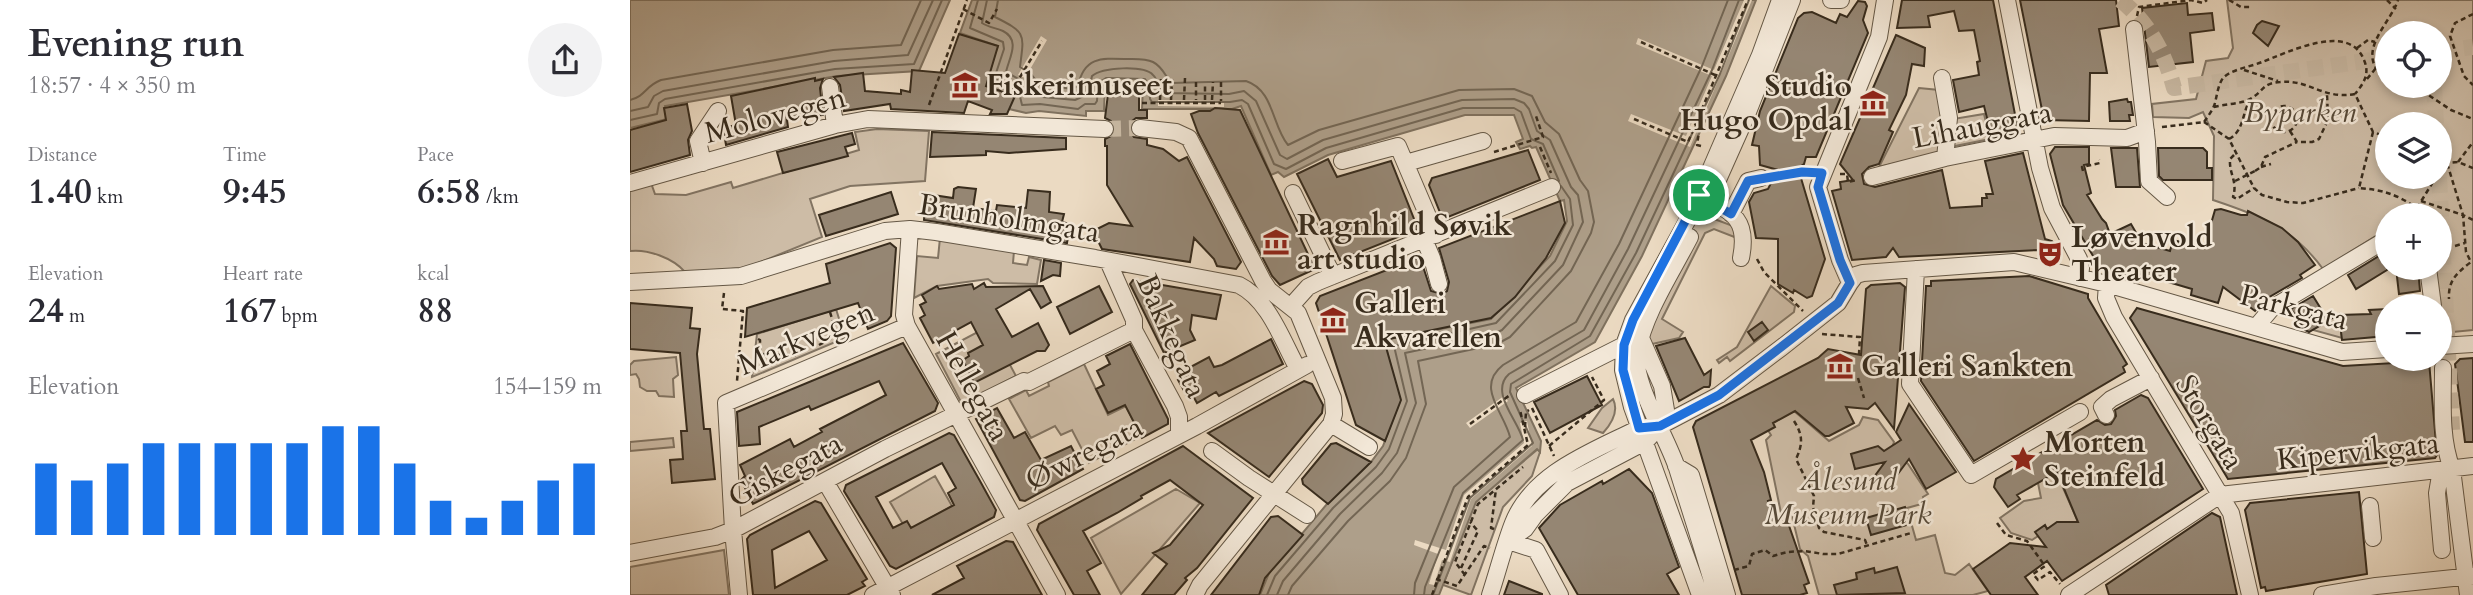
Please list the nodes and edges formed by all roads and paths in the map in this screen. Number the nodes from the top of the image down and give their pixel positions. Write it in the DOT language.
graph roads {
  1 [pos="967,0"];
  2 [pos="1748,0"];
  3 [pos="1780,0"];
  4 [pos="1792,0"];
  5 [pos="1831,0"];
  6 [pos="1841,0"];
  7 [pos="1885,0"];
  8 [pos="2007,0"];
  9 [pos="2207,0"];
  10 [pos="2229,0"];
  11 [pos="2387,0"];
  12 [pos="2398,0"];
  13 [pos="2250,7"];
  14 [pos="963,9"];
  15 [pos="997,9"];
  16 [pos="2396,9"];
  17 [pos="2473,15"];
  18 [pos="2388,21"];
  19 [pos="2134,29"];
  20 [pos="1042,41"];
  21 [pos="1641,42"];
  22 [pos="2375,42"];
  23 [pos="2356,49"];
  24 [pos="2374,66"];
  25 [pos="2243,69"];
  26 [pos="2367,73"];
  27 [pos="1716,75"];
  28 [pos="1185,78"];
  29 [pos="1942,78"];
  30 [pos="1161,79"];
  31 [pos="1172,79"];
  32 [pos="1196,82"];
  33 [pos="1213,82"];
  34 [pos="1220,82"];
  35 [pos="2281,82"];
  36 [pos="2365,82"];
  37 [pos="1205,83"];
  38 [pos="2473,85"];
  39 [pos="830,87"];
  40 [pos="1011,92"];
  41 [pos="2327,94"];
  42 [pos="2356,94"];
  43 [pos="2434,98"];
  44 [pos="2251,99"];
  45 [pos="1171,100"];
  46 [pos="1184,100"];
  47 [pos="1196,100"];
  48 [pos="1205,100"];
  49 [pos="1212,100"];
  50 [pos="1162,102"];
  51 [pos="1142,103"];
  52 [pos="1703,106"];
  53 [pos="2214,107"];
  54 [pos="718,111"];
  55 [pos="1536,116"];
  56 [pos="1634,119"];
  57 [pos="2473,119"];
  58 [pos="2204,122"];
  59 [pos="922,123"];
  60 [pos="835,125"];
  61 [pos="1105,128"];
  62 [pos="1140,128"];
  63 [pos="2146,131"];
  64 [pos="2290,131"];
  65 [pos="2373,132"];
  66 [pos="2229,139"];
  67 [pos="2034,140"];
  68 [pos="1483,141"];
  69 [pos="2297,142"];
  70 [pos="2473,142"];
  71 [pos="1701,146"];
  72 [pos="1540,147"];
  73 [pos="2235,155"];
  74 [pos="1945,158"];
  75 [pos="2099,160"];
  76 [pos="1342,161"];
  77 [pos="2458,162"];
  78 [pos="703,163"];
  79 [pos="1406,163"];
  80 [pos="2452,163"];
  81 [pos="2271,164"];
  82 [pos="2261,167"];
  83 [pos="2473,168"];
  84 [pos="2083,171"];
  85 [pos="1822,173"];
  86 [pos="1760,178"];
  87 [pos="1867,178"];
  88 [pos="2452,179"];
  89 [pos="1552,181"];
  90 [pos="2235,181"];
  91 [pos="630,183"];
  92 [pos="2254,188"];
  93 [pos="2359,188"];
  94 [pos="2428,189"];
  95 [pos="1293,194"];
  96 [pos="1704,197"];
  97 [pos="2167,197"];
  98 [pos="2421,201"];
  99 [pos="2407,203"];
  100 [pos="1731,214"];
  101 [pos="2463,215"];
  102 [pos="2473,220"];
  103 [pos="910,229"];
  104 [pos="1430,237"];
  105 [pos="2466,243"];
  106 [pos="2375,246"];
  107 [pos="2455,246"];
  108 [pos="1741,258"];
  109 [pos="1108,261"];
  110 [pos="2472,261"];
  111 [pos="1916,269"];
  112 [pos="1334,276"];
  113 [pos="2080,278"];
  114 [pos="630,282"];
  115 [pos="1850,283"];
  116 [pos="1439,284"];
  117 [pos="2107,284"];
  118 [pos="726,293"];
  119 [pos="2446,294"];
  120 [pos="2455,298"];
  121 [pos="2452,299"];
  122 [pos="1292,306"];
  123 [pos="830,312"];
  124 [pos="1811,324"];
  125 [pos="908,326"];
  126 [pos="2256,327"];
  127 [pos="1134,330"];
  128 [pos="847,333"];
  129 [pos="837,335"];
  130 [pos="758,339"];
  131 [pos="2473,344"];
  132 [pos="1624,345"];
  133 [pos="2452,345"];
  134 [pos="818,346"];
  135 [pos="2375,350"];
  136 [pos="1859,354"];
  137 [pos="1318,357"];
  138 [pos="812,366"];
  139 [pos="1298,369"];
  140 [pos="2443,371"];
  141 [pos="1858,378"];
  142 [pos="2151,378"];
  143 [pos="1595,383"];
  144 [pos="1864,398"];
  145 [pos="731,401"];
  146 [pos="1502,401"];
  147 [pos="1525,405"];
  148 [pos="2080,412"];
  149 [pos="957,414"];
  150 [pos="2106,415"];
  151 [pos="1794,421"];
  152 [pos="1331,424"];
  153 [pos="1471,424"];
  154 [pos="1660,426"];
  155 [pos="1525,430"];
  156 [pos="2452,430"];
  157 [pos="1179,434"];
  158 [pos="1642,435"];
  159 [pos="1549,446"];
  160 [pos="1369,447"];
  161 [pos="1212,451"];
  162 [pos="1556,460"];
  163 [pos="1676,466"];
  164 [pos="2473,466"];
  165 [pos="1523,467"];
  166 [pos="2447,469"];
  167 [pos="2367,478"];
  168 [pos="825,481"];
  169 [pos="1496,489"];
  170 [pos="1273,493"];
  171 [pos="2220,495"];
  172 [pos="1307,515"];
  173 [pos="1015,521"];
  174 [pos="1470,522"];
  175 [pos="1997,523"];
  176 [pos="733,530"];
  177 [pos="1911,533"];
  178 [pos="1502,536"];
  179 [pos="2373,538"];
  180 [pos="1867,545"];
  181 [pos="1490,548"];
  182 [pos="2442,551"];
  183 [pos="630,553"];
  184 [pos="1461,569"];
  185 [pos="1736,570"];
  186 [pos="1465,575"];
  187 [pos="2470,576"];
  188 [pos="1437,580"];
  189 [pos="2064,590"];
  190 [pos="885,592"];
  191 [pos="739,595"];
  192 [pos="1057,595"];
  193 [pos="1195,595"];
  194 [pos="1432,595"];
  195 [pos="1490,595"];
  196 [pos="1560,595"];
  197 [pos="1700,595"];
  198 [pos="1716,595"];
  199 [pos="1727,595"];
  200 [pos="2250,595"];
  201 [pos="2322,595"];
  202 [pos="2468,595"];
  1 -- 14 [label="path"];
  2 -- 27 [label="path"];
  3 -- 96 [label="street"];
  4 -- 96 [label="street"];
  5 -- 6 [label="street"];
  7 -- 85 [label="street"];
  8 -- 67 [label="street"];
  9 -- 19 [label="path"];
  10 -- 13 [label="path"];
  11 -- 16 [label="path"];
  12 -- 16 [label="path"];
  14 -- 15 [label="path"];
  14 -- 59 [label="path"];
  16 -- 18 [label="path"];
  17 -- 38 [label="path"];
  19 -- 63 [label="street"];
  20 -- 40 [label="path"];
  21 -- 27 [label="path"];
  22 -- 23 [label="path"];
  22 -- 24 [label="path"];
  23 -- 25 [label="path"];
  23 -- 26 [label="path"];
  24 -- 26 [label="path"];
  24 -- 36 [label="path"];
  25 -- 35 [label="path"];
  25 -- 53 [label="path"];
  26 -- 36 [label="path"];
  27 -- 52 [label="path"];
  28 -- 46 [label="path"];
  29 -- 74 [label="street"];
  30 -- 50 [label="path"];
  31 -- 45 [label="path"];
  32 -- 47 [label="path"];
  33 -- 49 [label="path"];
  34 -- 50 [label="path"];
  35 -- 41 [label="path"];
  35 -- 44 [label="path"];
  36 -- 42 [label="path"];
  37 -- 48 [label="path"];
  39 -- 60 [label="street"];
  41 -- 42 [label="path"];
  41 -- 69 [label="path"];
  42 -- 65 [label="path"];
  43 -- 57 [label="path"];
  44 -- 53 [label="path"];
  44 -- 66 [label="path"];
  50 -- 51 [label="path"];
  52 -- 56 [label="path"];
  52 -- 71 [label="path"];
  53 -- 58 [label="path"];
  54 -- 78 [label="street"];
  55 -- 68 [label="path"];
  58 -- 63 [label="path"];
  58 -- 66 [label="path"];
  59 -- 60 [label="street, Molovegen"];
  59 -- 61 [label="street, Molovegen"];
  60 -- 78 [label="street, Molovegen"];
  62 -- 122 [label="street"];
  63 -- 67 [label="street, Lihauggata"];
  63 -- 97 [label="street"];
  64 -- 64 [label="path"];
  64 -- 69 [label="path"];
  65 -- 93 [label="path"];
  66 -- 73 [label="path"];
  67 -- 74 [label="street, Lihauggata"];
  67 -- 113 [label="street"];
  68 -- 79 [label="street"];
  69 -- 82 [label="path"];
  70 -- 77 [label="path"];
  72 -- 89 [label="path"];
  73 -- 90 [label="path"];
  73 -- 92 [label="path"];
  74 -- 87 [label="street, Lihauggata"];
  75 -- 84 [label="path"];
  76 -- 79 [label="street"];
  77 -- 80 [label="path"];
  77 -- 83 [label="path"];
  78 -- 91 [label="street, Molovegen"];
  79 -- 104 [label="street"];
  81 -- 82 [label="path"];
  82 -- 90 [label="path, bridge"];
  85 -- 86 [label="path"];
  85 -- 87 [label="path"];
  85 -- 115 [label="street"];
  86 -- 100 [label="street"];
  88 -- 101 [label="path"];
  89 -- 104 [label="street"];
  90 -- 92 [label="path"];
  92 -- 93 [label="path"];
  93 -- 99 [label="path"];
  94 -- 98 [label="path"];
  95 -- 112 [label="street"];
  96 -- 100 [label="street"];
  96 -- 132 [label="street"];
  96 -- 154 [label="street"];
  98 -- 101 [label="path"];
  100 -- 108 [label="street"];
  101 -- 102 [label="path"];
  101 -- 105 [label="path"];
  103 -- 109 [label="street, Brunholmgata"];
  103 -- 114 [label="street, Brunholmgata"];
  103 -- 125 [label="street, Hellegata"];
  104 -- 112 [label="street"];
  104 -- 116 [label="street"];
  105 -- 107 [label="path"];
  105 -- 110 [label="path"];
  106 -- 126 [label="street"];
  109 -- 127 [label="street, Bakkegata"];
  109 -- 139 [label="street, Brunholmgata"];
  110 -- 119 [label="path"];
  111 -- 113 [label="street, Parkgata"];
  111 -- 115 [label="street, Parkgata"];
  111 -- 148 [label="street"];
  112 -- 122 [label="street"];
  113 -- 117 [label="street, Parkgata"];
  115 -- 124 [label="street"];
  117 -- 126 [label="street, Parkgata"];
  117 -- 142 [label="street, Storgata"];
  118 -- 145 [label="path"];
  120 -- 121 [label="path"];
  122 -- 137 [label="street"];
  123 -- 129 [label="path"];
  124 -- 136 [label="path"];
  124 -- 154 [label="street"];
  125 -- 138 [label="street, Markvegen"];
  125 -- 149 [label="street, Hellegata"];
  126 -- 135 [label="street, Parkgata"];
  127 -- 149 [label="street, Giskegata"];
  127 -- 157 [label="street, Bakkegata"];
  128 -- 129 [label="path"];
  129 -- 134 [label="path"];
  130 -- 138 [label="path"];
  131 -- 133 [label="street"];
  132 -- 147 [label="street"];
  132 -- 158 [label="street"];
  137 -- 139 [label="street, Øwregata"];
  137 -- 152 [label="street"];
  138 -- 145 [label="street, Markvegen"];
  139 -- 157 [label="street, Øwregata"];
  140 -- 166 [label="street"];
  141 -- 144 [label="path"];
  142 -- 150 [label="street"];
  142 -- 171 [label="street, Storgata"];
  143 -- 159 [label="path"];
  145 -- 176 [label="street"];
  146 -- 153 [label="path"];
  147 -- 155 [label="path"];
  147 -- 155 [label="path"];
  147 -- 159 [label="path"];
  149 -- 168 [label="street, Giskegata"];
  149 -- 173 [label="street, Hellegata"];
  151 -- 180 [label="path"];
  152 -- 160 [label="street"];
  152 -- 170 [label="street"];
  154 -- 158 [label="street"];
  154 -- 163 [label="street"];
  155 -- 188 [label="path"];
  156 -- 166 [label="street"];
  157 -- 173 [label="street, Øwregata"];
  158 -- 178 [label="street"];
  158 -- 197 [label="street"];
  159 -- 162 [label="path"];
  161 -- 170 [label="street"];
  163 -- 198 [label="street"];
  163 -- 199 [label="street"];
  164 -- 166 [label="street, Kipervikgata"];
  165 -- 169 [label="path"];
  166 -- 167 [label="street, Kipervikgata"];
  166 -- 182 [label="street"];
  166 -- 187 [label="street"];
  167 -- 171 [label="street, Kipervikgata"];
  167 -- 179 [label="street"];
  168 -- 176 [label="street, Giskegata"];
  168 -- 190 [label="street"];
  169 -- 174 [label="path"];
  169 -- 178 [label="path"];
  170 -- 172 [label="street"];
  170 -- 193 [label="street"];
  171 -- 189 [label="street, Kipervikgata"];
  171 -- 200 [label="street, Storgata"];
  173 -- 190 [label="street, Øwregata"];
  173 -- 192 [label="street, Hellegata"];
  174 -- 184 [label="path"];
  174 -- 184 [label="path"];
  175 -- 189 [label="path"];
  176 -- 183 [label="street, Giskegata"];
  176 -- 191 [label="street"];
  177 -- 180 [label="path"];
  178 -- 195 [label="street"];
  178 -- 196 [label="street"];
  180 -- 185 [label="path"];
  181 -- 186 [label="path"];
  184 -- 186 [label="path"];
  186 -- 188 [label="path"];
  187 -- 201 [label="street"];
  187 -- 202 [label="street"];
  188 -- 194 [label="path"];
}
